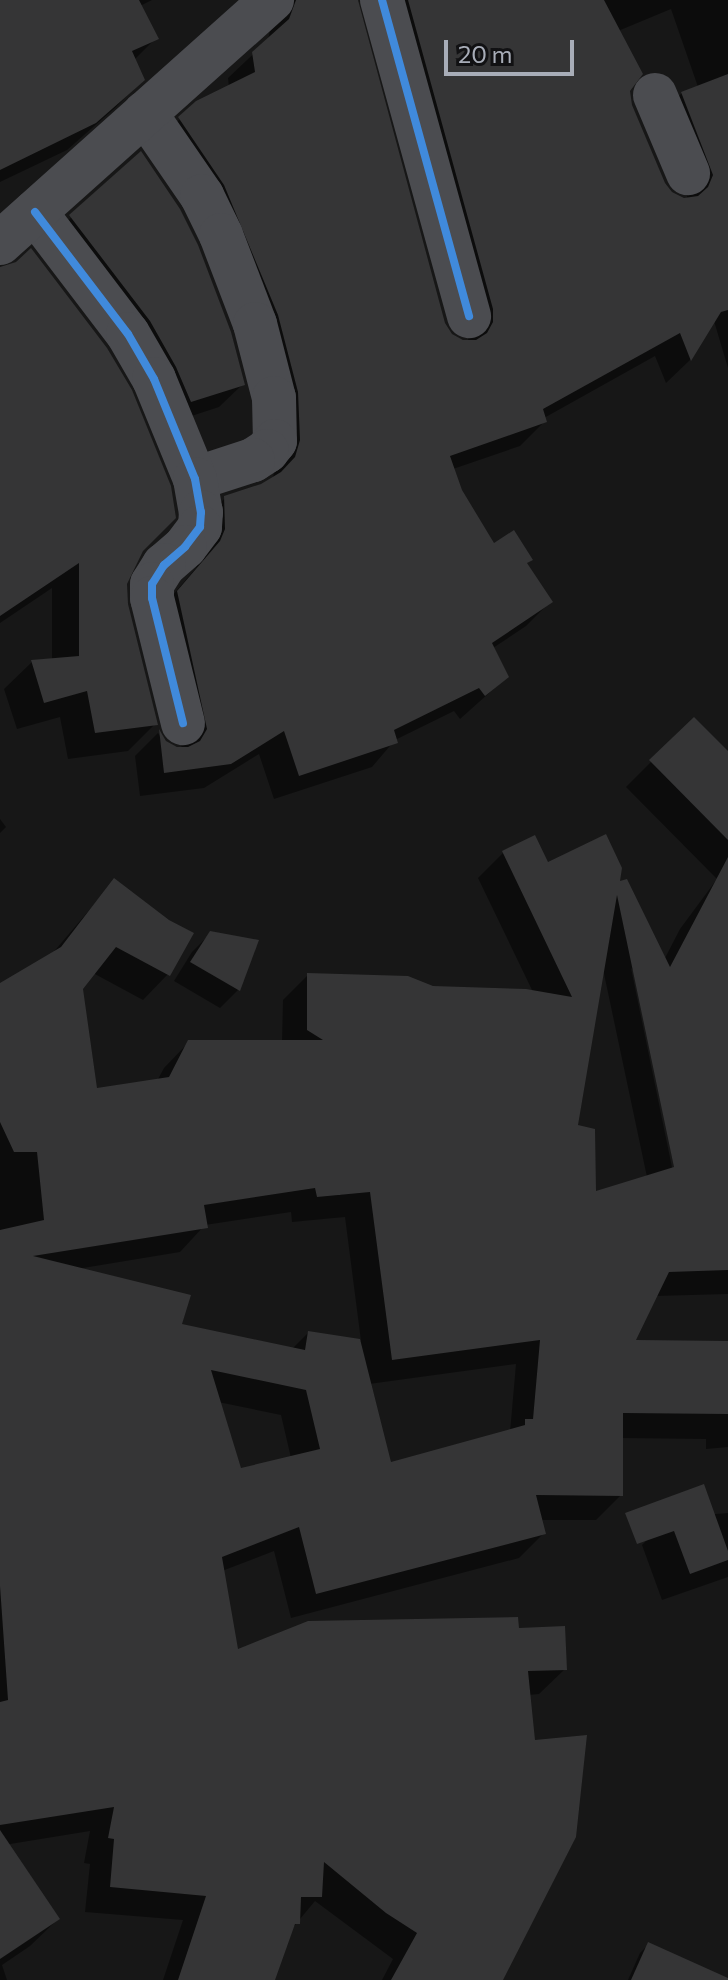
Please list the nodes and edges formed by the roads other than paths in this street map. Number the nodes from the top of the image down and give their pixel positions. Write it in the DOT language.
graph roads {
  1 [pos="272,0"];
  2 [pos="382,0"];
  3 [pos="655,95"];
  4 [pos="145,113"];
  5 [pos="688,173"];
  6 [pos="35,212"];
  7 [pos="0,243"];
  8 [pos="469,316"];
  9 [pos="195,479"];
  10 [pos="183,723"];
  1 -- 4 [label="street"];
  2 -- 8 [label="street"];
  3 -- 5 [label="street"];
  4 -- 6 [label="street"];
  4 -- 9 [label="street"];
  6 -- 7 [label="street"];
  6 -- 9 [label="street"];
  9 -- 10 [label="street"];
}
